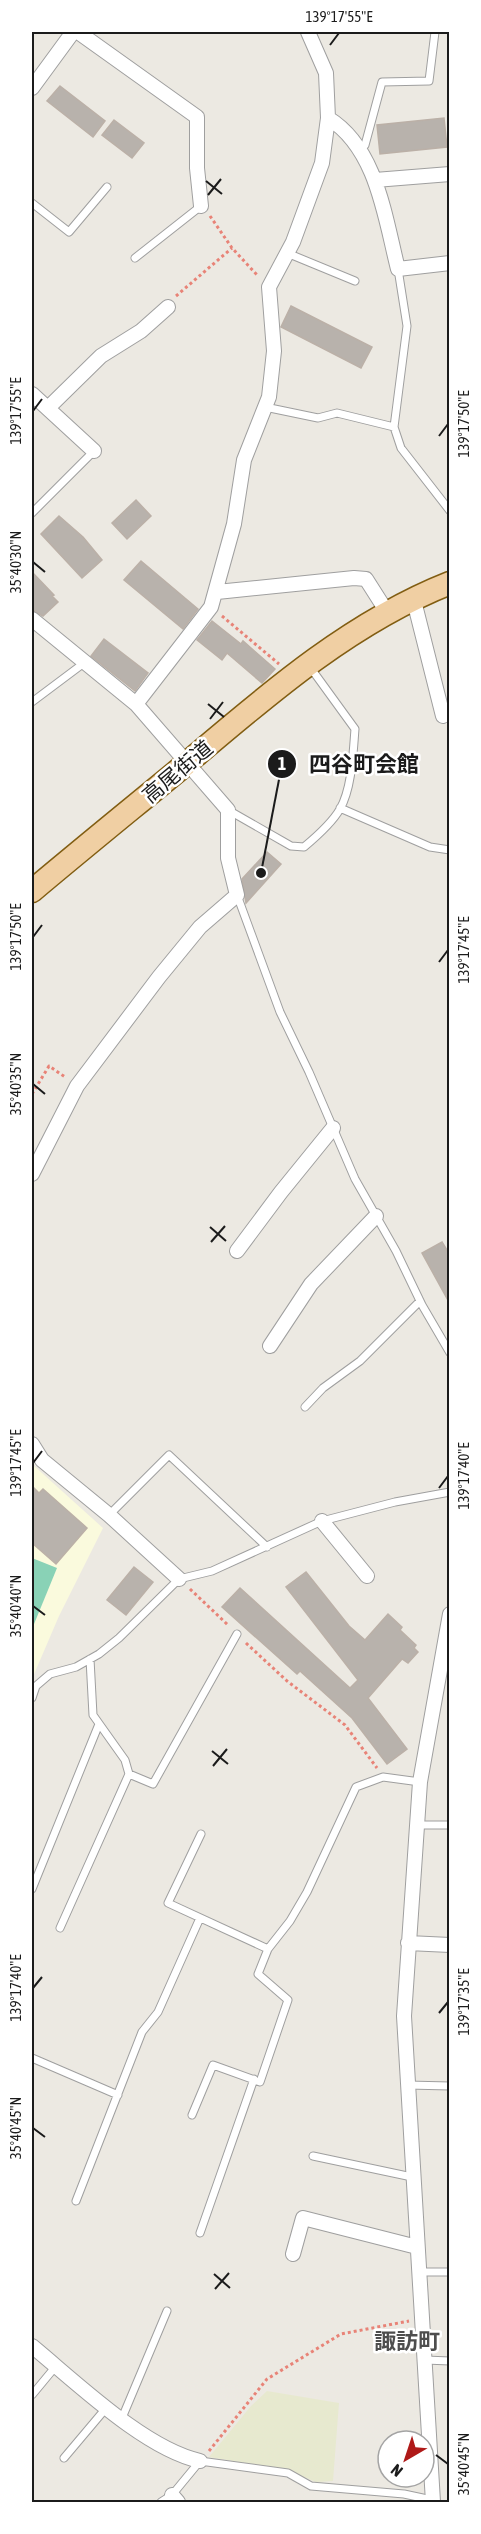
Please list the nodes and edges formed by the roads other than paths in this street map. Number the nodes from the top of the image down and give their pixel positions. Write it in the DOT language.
graph roads {
  1 [pos="73,32"];
  2 [pos="78,32"];
  3 [pos="308,32"];
  4 [pos="435,32"];
  5 [pos="32,88"];
  6 [pos="328,118"];
  7 [pos="360,151"];
  8 [pos="450,174"];
  9 [pos="375,180"];
  10 [pos="107,187"];
  11 [pos="32,203"];
  12 [pos="201,206"];
  13 [pos="287,253"];
  14 [pos="135,258"];
  15 [pos="450,263"];
  16 [pos="398,269"];
  17 [pos="355,281"];
  18 [pos="168,306"];
  19 [pos="32,394"];
  20 [pos="265,407"];
  21 [pos="48,408"];
  22 [pos="394,427"];
  23 [pos="94,451"];
  24 [pos="450,511"];
  25 [pos="32,513"];
  26 [pos="450,583"];
  27 [pos="217,592"];
  28 [pos="413,597"];
  29 [pos="387,612"];
  30 [pos="32,619"];
  31 [pos="84,663"];
  32 [pos="301,671"];
  33 [pos="32,702"];
  34 [pos="136,704"];
  35 [pos="443,716"];
  36 [pos="187,763"];
  37 [pos="340,808"];
  38 [pos="228,810"];
  39 [pos="450,850"];
  40 [pos="32,891"];
  41 [pos="237,895"];
  42 [pos="333,1128"];
  43 [pos="32,1174"];
  44 [pos="376,1216"];
  45 [pos="237,1251"];
  46 [pos="420,1301"];
  47 [pos="270,1346"];
  48 [pos="450,1353"];
  49 [pos="305,1407"];
  50 [pos="32,1444"];
  51 [pos="450,1492"];
  52 [pos="109,1515"];
  53 [pos="322,1521"];
  54 [pos="267,1547"];
  55 [pos="367,1576"];
  56 [pos="179,1579"];
  57 [pos="450,1614"];
  58 [pos="237,1634"];
  59 [pos="90,1659"];
  60 [pos="446,1659"];
  61 [pos="32,1698"];
  62 [pos="99,1724"];
  63 [pos="129,1774"];
  64 [pos="420,1782"];
  65 [pos="417,1825"];
  66 [pos="450,1825"];
  67 [pos="201,1834"];
  68 [pos="32,1889"];
  69 [pos="200,1918"];
  70 [pos="60,1928"];
  71 [pos="408,1943"];
  72 [pos="450,1945"];
  73 [pos="268,1949"];
  74 [pos="32,2058"];
  75 [pos="254,2079"];
  76 [pos="407,2085"];
  77 [pos="450,2086"];
  78 [pos="118,2095"];
  79 [pos="192,2115"];
  80 [pos="313,2156"];
  81 [pos="412,2177"];
  82 [pos="76,2201"];
  83 [pos="200,2233"];
  84 [pos="417,2247"];
  85 [pos="293,2254"];
  86 [pos="418,2271"];
  87 [pos="450,2272"];
  88 [pos="167,2312"];
  89 [pos="32,2346"];
  90 [pos="425,2360"];
  91 [pos="450,2361"];
  92 [pos="56,2366"];
  93 [pos="32,2395"];
  94 [pos="107,2407"];
  95 [pos="122,2418"];
  96 [pos="64,2458"];
  97 [pos="200,2462"];
  98 [pos="170,2500"];
  99 [pos="433,2501"];
  1 -- 5 [label="street"];
  2 -- 12 [label="street"];
  3 -- 6 [label="street"];
  4 -- 7 [label="lane"];
  6 -- 7 [label="street"];
  6 -- 13 [label="street"];
  7 -- 9 [label="street"];
  8 -- 9 [label="street"];
  9 -- 16 [label="street"];
  10 -- 11 [label="lane"];
  12 -- 14 [label="lane"];
  13 -- 17 [label="lane"];
  13 -- 20 [label="street"];
  15 -- 16 [label="street"];
  16 -- 22 [label="lane"];
  18 -- 21 [label="street"];
  19 -- 21 [label="street"];
  20 -- 22 [label="lane"];
  20 -- 27 [label="street"];
  21 -- 23 [label="street"];
  22 -- 24 [label="lane"];
  23 -- 25 [label="lane"];
  26 -- 28 [label="main road, 高尾街道"];
  27 -- 29 [label="street"];
  27 -- 34 [label="street"];
  28 -- 29 [label="main road, 高尾街道"];
  28 -- 35 [label="street"];
  29 -- 32 [label="main road, 高尾街道"];
  30 -- 31 [label="street"];
  31 -- 33 [label="lane"];
  31 -- 34 [label="street"];
  32 -- 36 [label="main road, 高尾街道"];
  32 -- 37 [label="lane"];
  34 -- 36 [label="street"];
  36 -- 38 [label="street"];
  36 -- 40 [label="main road, 高尾街道"];
  37 -- 38 [label="lane"];
  37 -- 39 [label="lane"];
  38 -- 41 [label="street"];
  41 -- 42 [label="lane"];
  41 -- 43 [label="street"];
  42 -- 44 [label="lane"];
  42 -- 45 [label="street"];
  44 -- 46 [label="lane"];
  44 -- 47 [label="street"];
  46 -- 48 [label="lane"];
  46 -- 49 [label="lane"];
  50 -- 52 [label="street"];
  51 -- 53 [label="lane"];
  52 -- 54 [label="lane"];
  52 -- 56 [label="street"];
  53 -- 54 [label="lane"];
  53 -- 55 [label="street"];
  54 -- 56 [label="lane"];
  56 -- 59 [label="lane"];
  57 -- 60 [label="street"];
  58 -- 63 [label="lane"];
  59 -- 61 [label="lane"];
  59 -- 62 [label="lane"];
  60 -- 64 [label="street"];
  62 -- 63 [label="lane"];
  62 -- 68 [label="lane"];
  63 -- 70 [label="lane"];
  64 -- 65 [label="street"];
  64 -- 73 [label="lane"];
  65 -- 66 [label="lane"];
  65 -- 71 [label="street"];
  67 -- 69 [label="lane"];
  69 -- 73 [label="lane"];
  69 -- 78 [label="lane"];
  71 -- 72 [label="street"];
  71 -- 76 [label="street"];
  73 -- 75 [label="lane"];
  74 -- 78 [label="lane"];
  75 -- 79 [label="lane"];
  75 -- 83 [label="lane"];
  76 -- 77 [label="lane"];
  76 -- 81 [label="street"];
  78 -- 82 [label="lane"];
  80 -- 81 [label="lane"];
  81 -- 84 [label="street"];
  84 -- 85 [label="street"];
  84 -- 86 [label="street"];
  86 -- 87 [label="lane"];
  86 -- 90 [label="street"];
  88 -- 95 [label="lane"];
  89 -- 92 [label="street"];
  90 -- 91 [label="lane"];
  90 -- 99 [label="street"];
  92 -- 93 [label="lane"];
  92 -- 94 [label="street"];
  94 -- 95 [label="street"];
  94 -- 96 [label="lane"];
  95 -- 97 [label="street"];
  97 -- 98 [label="lane"];
  97 -- 99 [label="lane"];
}
